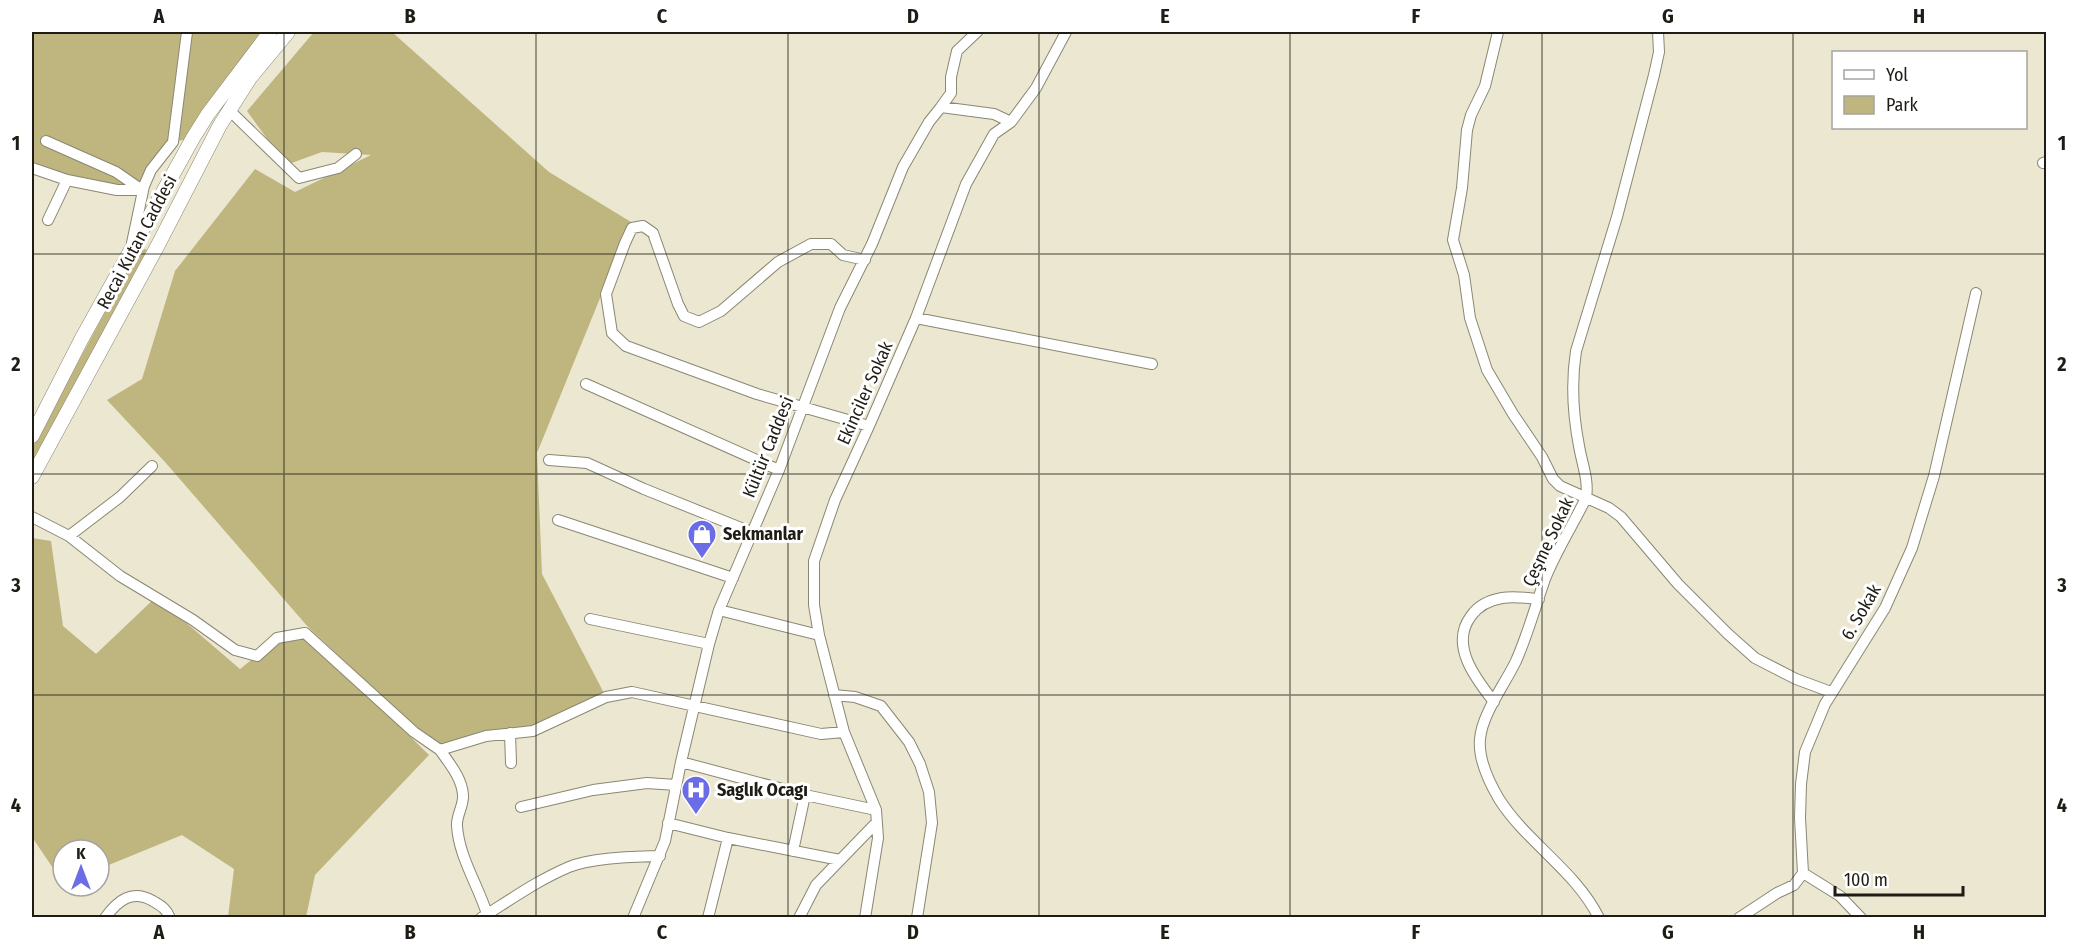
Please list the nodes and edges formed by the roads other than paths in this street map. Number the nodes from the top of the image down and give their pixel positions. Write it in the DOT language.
graph roads {
  1 [pos="187,32"];
  2 [pos="270,32"];
  3 [pos="288,32"];
  4 [pos="977,32"];
  5 [pos="1066,32"];
  6 [pos="1498,32"];
  7 [pos="1658,32"];
  8 [pos="941,107"];
  9 [pos="229,110"];
  10 [pos="1011,122"];
  11 [pos="46,141"];
  12 [pos="356,154"];
  13 [pos="32,168"];
  14 [pos="67,180"];
  15 [pos="143,190"];
  16 [pos="48,220"];
  17 [pos="131,250"];
  18 [pos="865,260"];
  19 [pos="1976,293"];
  20 [pos="916,318"];
  21 [pos="1152,364"];
  22 [pos="586,384"];
  23 [pos="802,405"];
  24 [pos="869,426"];
  25 [pos="32,436"];
  26 [pos="549,460"];
  27 [pos="152,466"];
  28 [pos="778,470"];
  29 [pos="32,477"];
  30 [pos="1586,498"];
  31 [pos="32,517"];
  32 [pos="558,520"];
  33 [pos="751,532"];
  34 [pos="69,536"];
  35 [pos="733,578"];
  36 [pos="1539,599"];
  37 [pos="719,610"];
  38 [pos="590,619"];
  39 [pos="819,635"];
  40 [pos="709,644"];
  41 [pos="1831,692"];
  42 [pos="834,696"];
  43 [pos="1494,702"];
  44 [pos="695,705"];
  45 [pos="844,732"];
  46 [pos="510,733"];
  47 [pos="440,750"];
  48 [pos="681,762"];
  49 [pos="511,764"];
  50 [pos="676,785"];
  51 [pos="805,795"];
  52 [pos="521,807"];
  53 [pos="877,816"];
  54 [pos="668,823"];
  55 [pos="728,838"];
  56 [pos="793,851"];
  57 [pos="660,855"];
  58 [pos="840,860"];
  59 [pos="1803,873"];
  60 [pos="484,916"];
  61 [pos="1599,917"];
  62 [pos="105,918"];
  63 [pos="170,918"];
  64 [pos="633,918"];
  65 [pos="708,918"];
  66 [pos="799,918"];
  67 [pos="865,918"];
  68 [pos="917,918"];
  69 [pos="1739,918"];
  70 [pos="1861,918"];
  1 -- 15 [label="street"];
  2 -- 17 [label="main road, Recai Kutan Caddesi"];
  3 -- 9 [label="main road, Recai Kutan Caddesi"];
  4 -- 8 [label="street, Kültür Caddesi"];
  5 -- 10 [label="street, Ekinciler Sokak"];
  6 -- 30 [label="street"];
  7 -- 30 [label="street, Çeşme Sokak"];
  8 -- 10 [label="street"];
  8 -- 18 [label="street, Kültür Caddesi"];
  9 -- 12 [label="street"];
  9 -- 29 [label="main road, Recai Kutan Caddesi"];
  10 -- 20 [label="street, Ekinciler Sokak"];
  11 -- 15 [label="street"];
  13 -- 14 [label="street"];
  14 -- 15 [label="street"];
  14 -- 16 [label="street"];
  15 -- 17 [label="street"];
  17 -- 25 [label="main road, Recai Kutan Caddesi"];
  18 -- 23 [label="street, Kültür Caddesi"];
  18 -- 23 [label="street"];
  19 -- 41 [label="street, 6. Sokak"];
  20 -- 21 [label="street"];
  20 -- 24 [label="street, Ekinciler Sokak"];
  22 -- 28 [label="street"];
  23 -- 24 [label="street"];
  23 -- 28 [label="street, Kültür Caddesi"];
  24 -- 39 [label="street, Ekinciler Sokak"];
  26 -- 33 [label="street"];
  27 -- 34 [label="street"];
  28 -- 33 [label="street, Kültür Caddesi"];
  30 -- 36 [label="street, Çeşme Sokak"];
  30 -- 41 [label="street"];
  31 -- 34 [label="street"];
  32 -- 35 [label="street"];
  33 -- 35 [label="street, Kültür Caddesi"];
  34 -- 47 [label="street"];
  35 -- 37 [label="street, Kültür Caddesi"];
  36 -- 43 [label="street, Çeşme Sokak"];
  36 -- 43 [label="street"];
  37 -- 39 [label="street"];
  37 -- 40 [label="street, Kültür Caddesi"];
  38 -- 40 [label="street"];
  39 -- 42 [label="street, Ekinciler Sokak"];
  40 -- 44 [label="street, Kültür Caddesi"];
  41 -- 59 [label="street, 6. Sokak"];
  42 -- 45 [label="street, Ekinciler Sokak"];
  42 -- 68 [label="street"];
  43 -- 61 [label="street, Çeşme Sokak"];
  44 -- 45 [label="street"];
  44 -- 46 [label="street"];
  44 -- 48 [label="street, Kültür Caddesi"];
  45 -- 53 [label="street, Ekinciler Sokak"];
  46 -- 47 [label="street"];
  46 -- 49 [label="street"];
  47 -- 60 [label="street"];
  48 -- 50 [label="street, Kültür Caddesi"];
  48 -- 51 [label="street"];
  50 -- 52 [label="street"];
  50 -- 54 [label="street, Kültür Caddesi"];
  51 -- 53 [label="street"];
  51 -- 56 [label="street"];
  53 -- 58 [label="street"];
  53 -- 67 [label="street"];
  54 -- 55 [label="street"];
  54 -- 57 [label="street, Kültür Caddesi"];
  55 -- 56 [label="street"];
  55 -- 65 [label="street"];
  56 -- 58 [label="street"];
  57 -- 60 [label="street"];
  57 -- 64 [label="street, Kültür Caddesi"];
  58 -- 66 [label="street"];
  59 -- 69 [label="street"];
  59 -- 70 [label="street"];
  62 -- 63 [label="street"];
}
